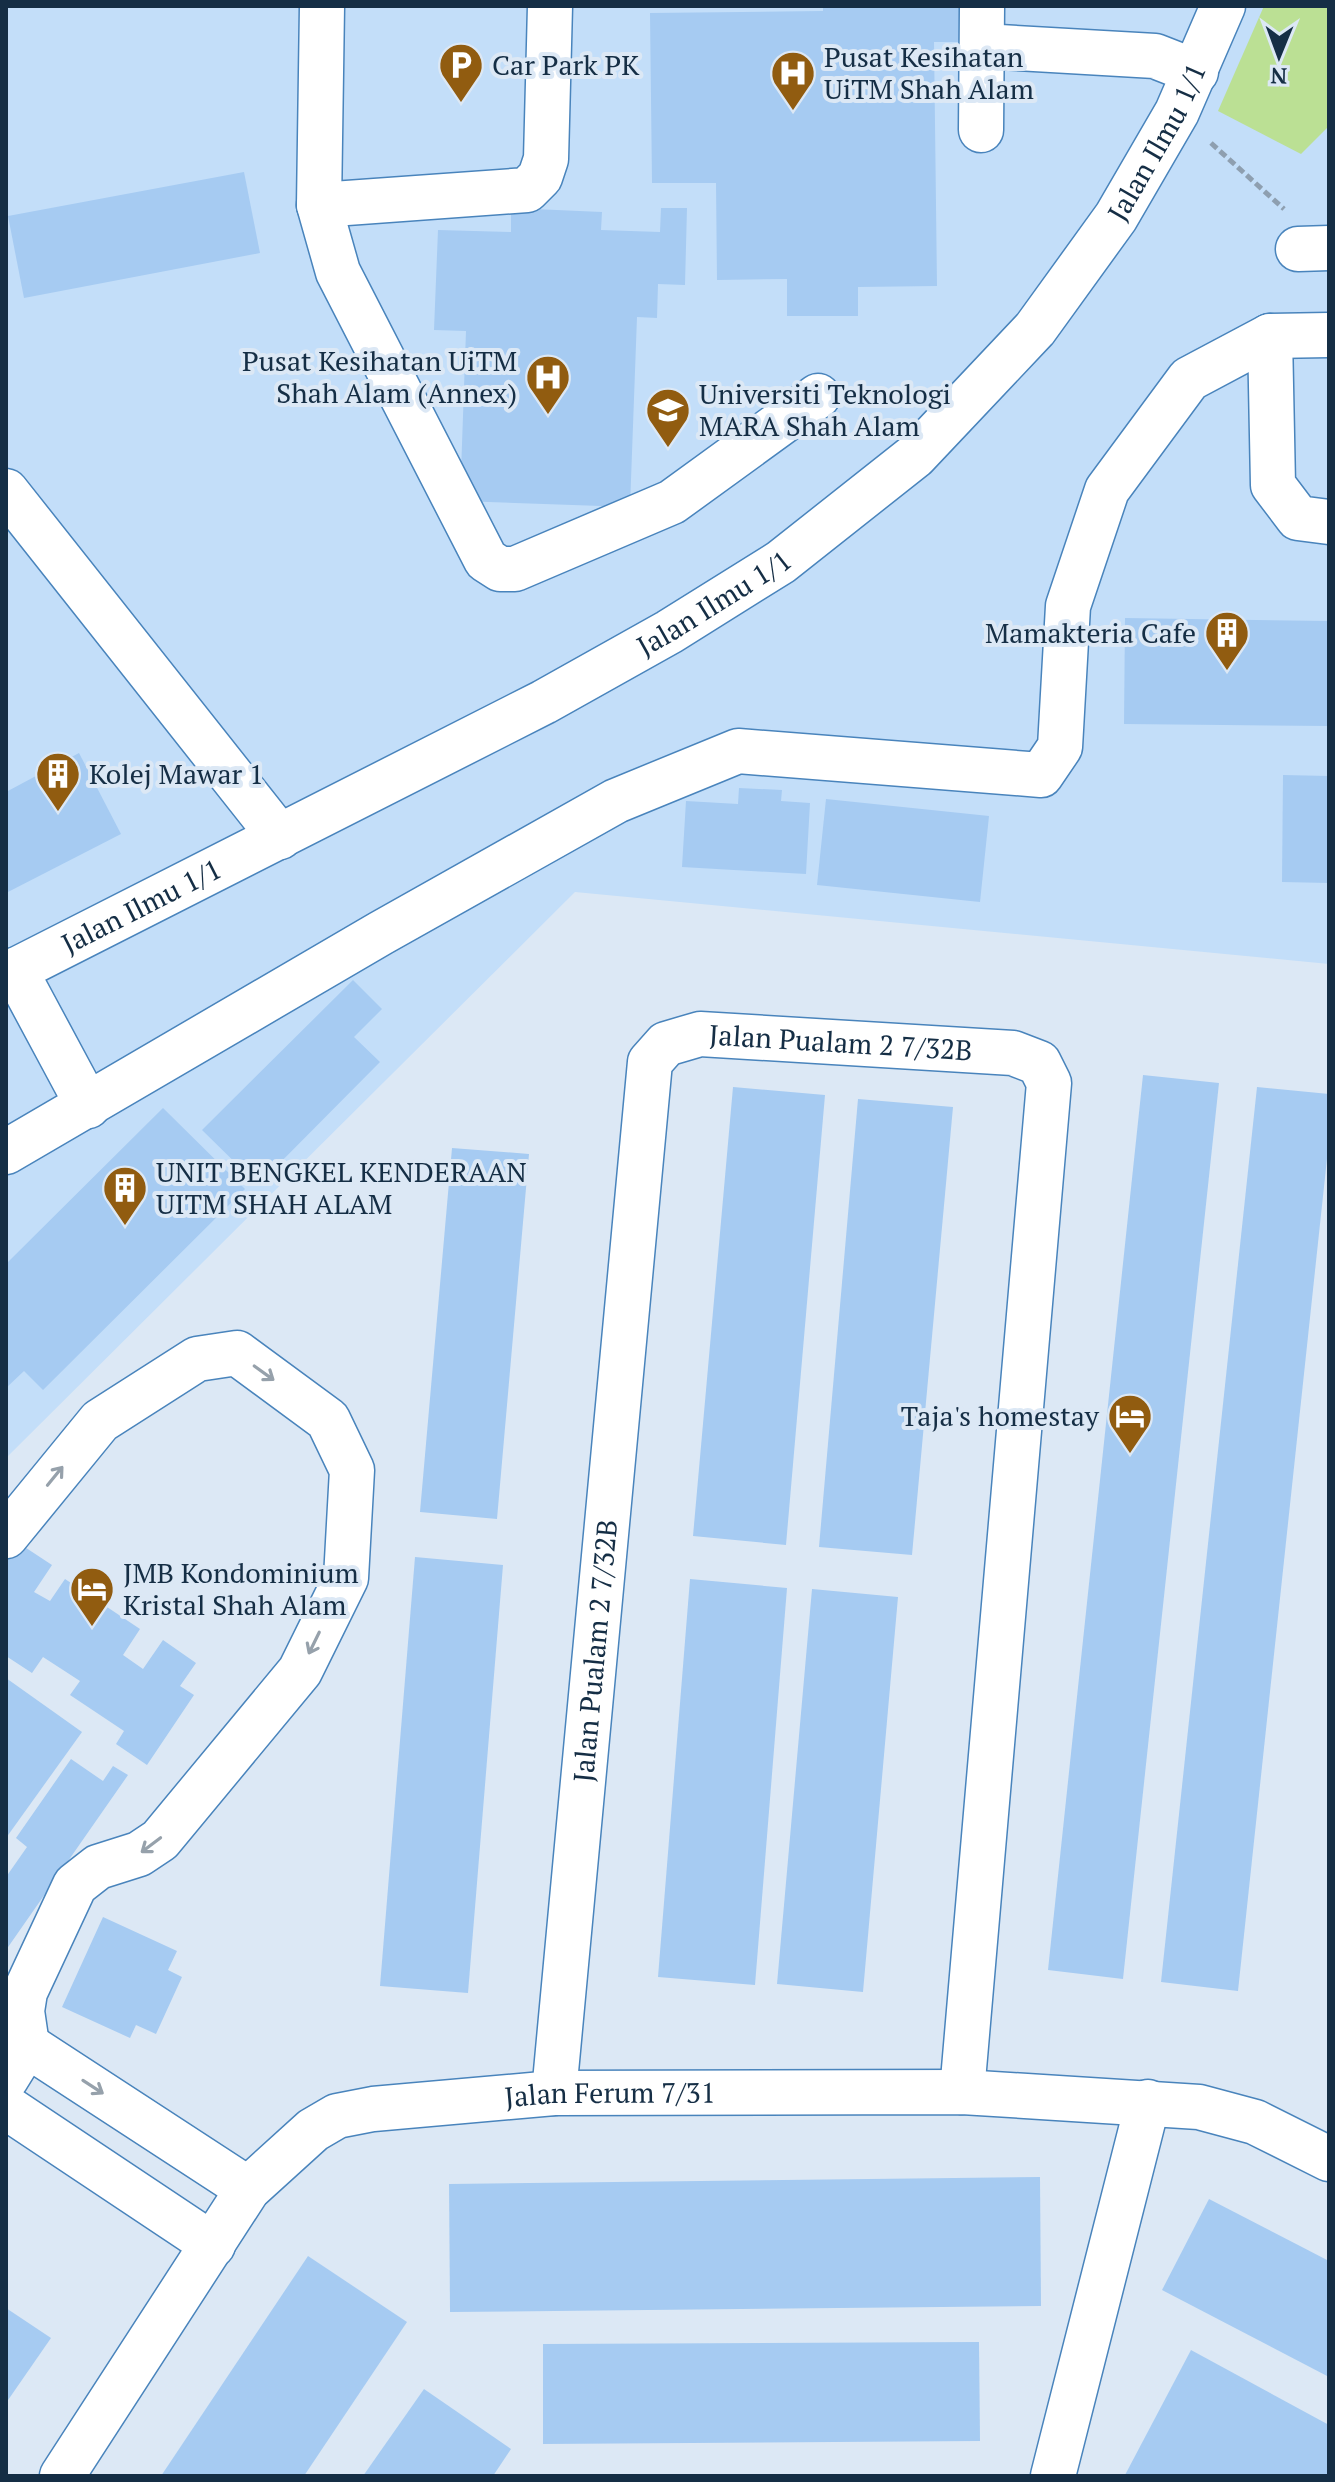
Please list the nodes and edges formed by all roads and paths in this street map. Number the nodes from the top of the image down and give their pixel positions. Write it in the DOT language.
graph roads {
  1 [pos="322,6"];
  2 [pos="550,6"];
  3 [pos="1223,6"];
  4 [pos="982,26"];
  5 [pos="1196,72"];
  6 [pos="1177,112"];
  7 [pos="981,130"];
  8 [pos="319,205"];
  9 [pos="1307,238"];
  10 [pos="1329,335"];
  11 [pos="1270,336"];
  12 [pos="818,396"];
  13 [pos="6,491"];
  14 [pos="1329,522"];
  15 [pos="280,837"];
  16 [pos="10,972"];
  17 [pos="88,1106"];
  18 [pos="6,1152"];
  19 [pos="6,1536"];
  20 [pos="17,2062"];
  21 [pos="962,2092"];
  22 [pos="554,2093"];
  23 [pos="1148,2102"];
  24 [pos="6,2107"];
  25 [pos="1329,2159"];
  26 [pos="248,2189"];
  27 [pos="213,2245"];
  28 [pos="62,2476"];
  29 [pos="1053,2476"];
  1 -- 8 [label="street"];
  2 -- 8 [label="street"];
  3 -- 5 [label="street, Jalan Ilmu 1/1"];
  4 -- 5 [label="street"];
  4 -- 7 [label="street"];
  5 -- 6 [label="street, Jalan Ilmu 1/1"];
  6 -- 9 [label="path"];
  6 -- 15 [label="street, Jalan Ilmu 1/1"];
  8 -- 12 [label="street"];
  10 -- 11 [label="street"];
  11 -- 14 [label="street"];
  11 -- 17 [label="street"];
  13 -- 15 [label="street"];
  15 -- 16 [label="street, Jalan Ilmu 1/1"];
  16 -- 17 [label="street"];
  17 -- 18 [label="street"];
  19 -- 20 [label="street, one-way"];
  20 -- 26 [label="street, one-way"];
  21 -- 22 [label="street, Jalan Ferum 7/31"];
  21 -- 22 [label="street, Jalan Pualam 2 7/32B"];
  21 -- 23 [label="street, Jalan Ferum 7/31"];
  22 -- 26 [label="street, Jalan Ferum 7/31"];
  23 -- 25 [label="street, Jalan Ferum 7/31"];
  23 -- 29 [label="street"];
  24 -- 27 [label="street"];
  26 -- 27 [label="street, Jalan Ferum 7/31"];
  27 -- 28 [label="street, Jalan Ferum 7/31"];
}
